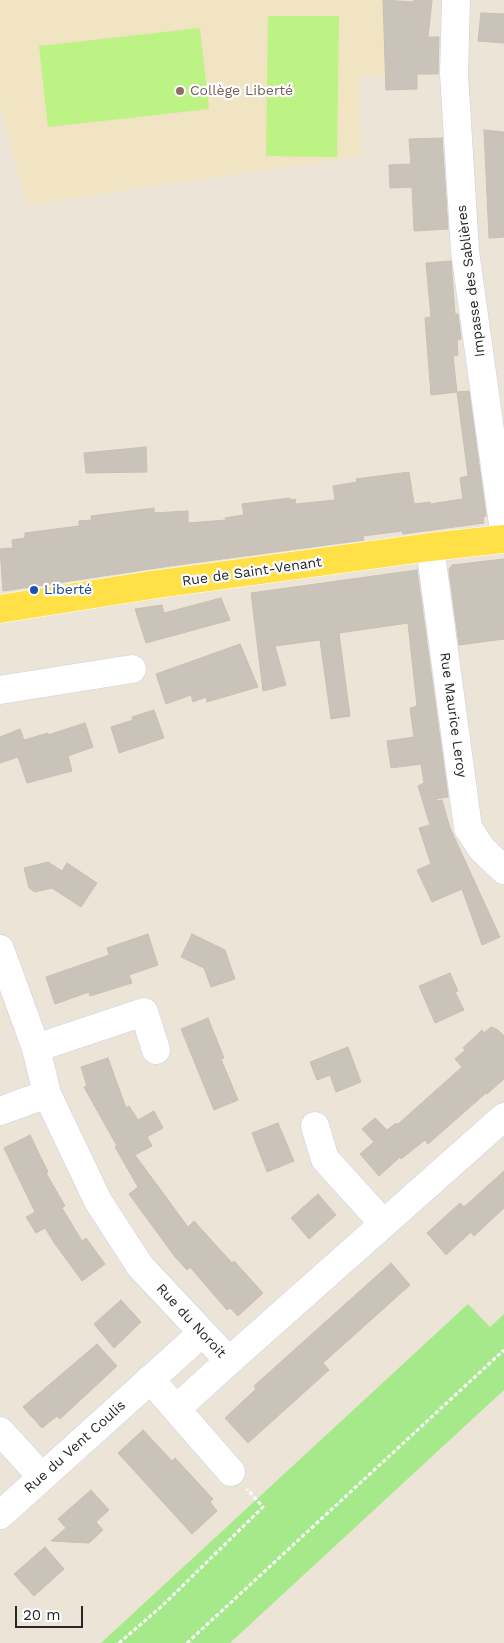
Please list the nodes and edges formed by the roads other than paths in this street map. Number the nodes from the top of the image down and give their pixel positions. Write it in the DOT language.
graph roads {
  1 [pos="456,0"];
  2 [pos="504,531"];
  3 [pos="504,539"];
  4 [pos="430,547"];
  5 [pos="0,609"];
  6 [pos="132,670"];
  7 [pos="0,690"];
  8 [pos="504,870"];
  9 [pos="0,949"];
  10 [pos="36,1048"];
  11 [pos="156,1050"];
  12 [pos="47,1094"];
  13 [pos="0,1111"];
  14 [pos="504,1117"];
  15 [pos="315,1126"];
  16 [pos="384,1224"];
  17 [pos="202,1333"];
  18 [pos="229,1361"];
  19 [pos="150,1379"];
  20 [pos="176,1409"];
  21 [pos="0,1431"];
  22 [pos="231,1472"];
  23 [pos="42,1477"];
  24 [pos="0,1515"];
  1 -- 2 [label="street, Impasse des Sablières"];
  3 -- 4 [label="main road, Rue de Saint-Venant"];
  4 -- 5 [label="main road, Rue de Saint-Venant"];
  4 -- 8 [label="street, Rue Maurice Leroy"];
  6 -- 7 [label="street"];
  9 -- 10 [label="street, Rue du Noroit"];
  10 -- 11 [label="street"];
  10 -- 12 [label="street, Rue du Noroit"];
  12 -- 13 [label="street"];
  12 -- 17 [label="street, Rue du Noroit"];
  14 -- 16 [label="street, Rue du Noroit"];
  15 -- 16 [label="street"];
  16 -- 18 [label="street, Rue du Noroit"];
  17 -- 18 [label="street, Rue du Noroit"];
  17 -- 19 [label="street, Rue du Vent Coulis"];
  18 -- 20 [label="street"];
  19 -- 20 [label="street"];
  19 -- 23 [label="street, Rue du Vent Coulis"];
  20 -- 22 [label="street"];
  21 -- 23 [label="street"];
  23 -- 24 [label="street, Rue du Vent Coulis"];
}
